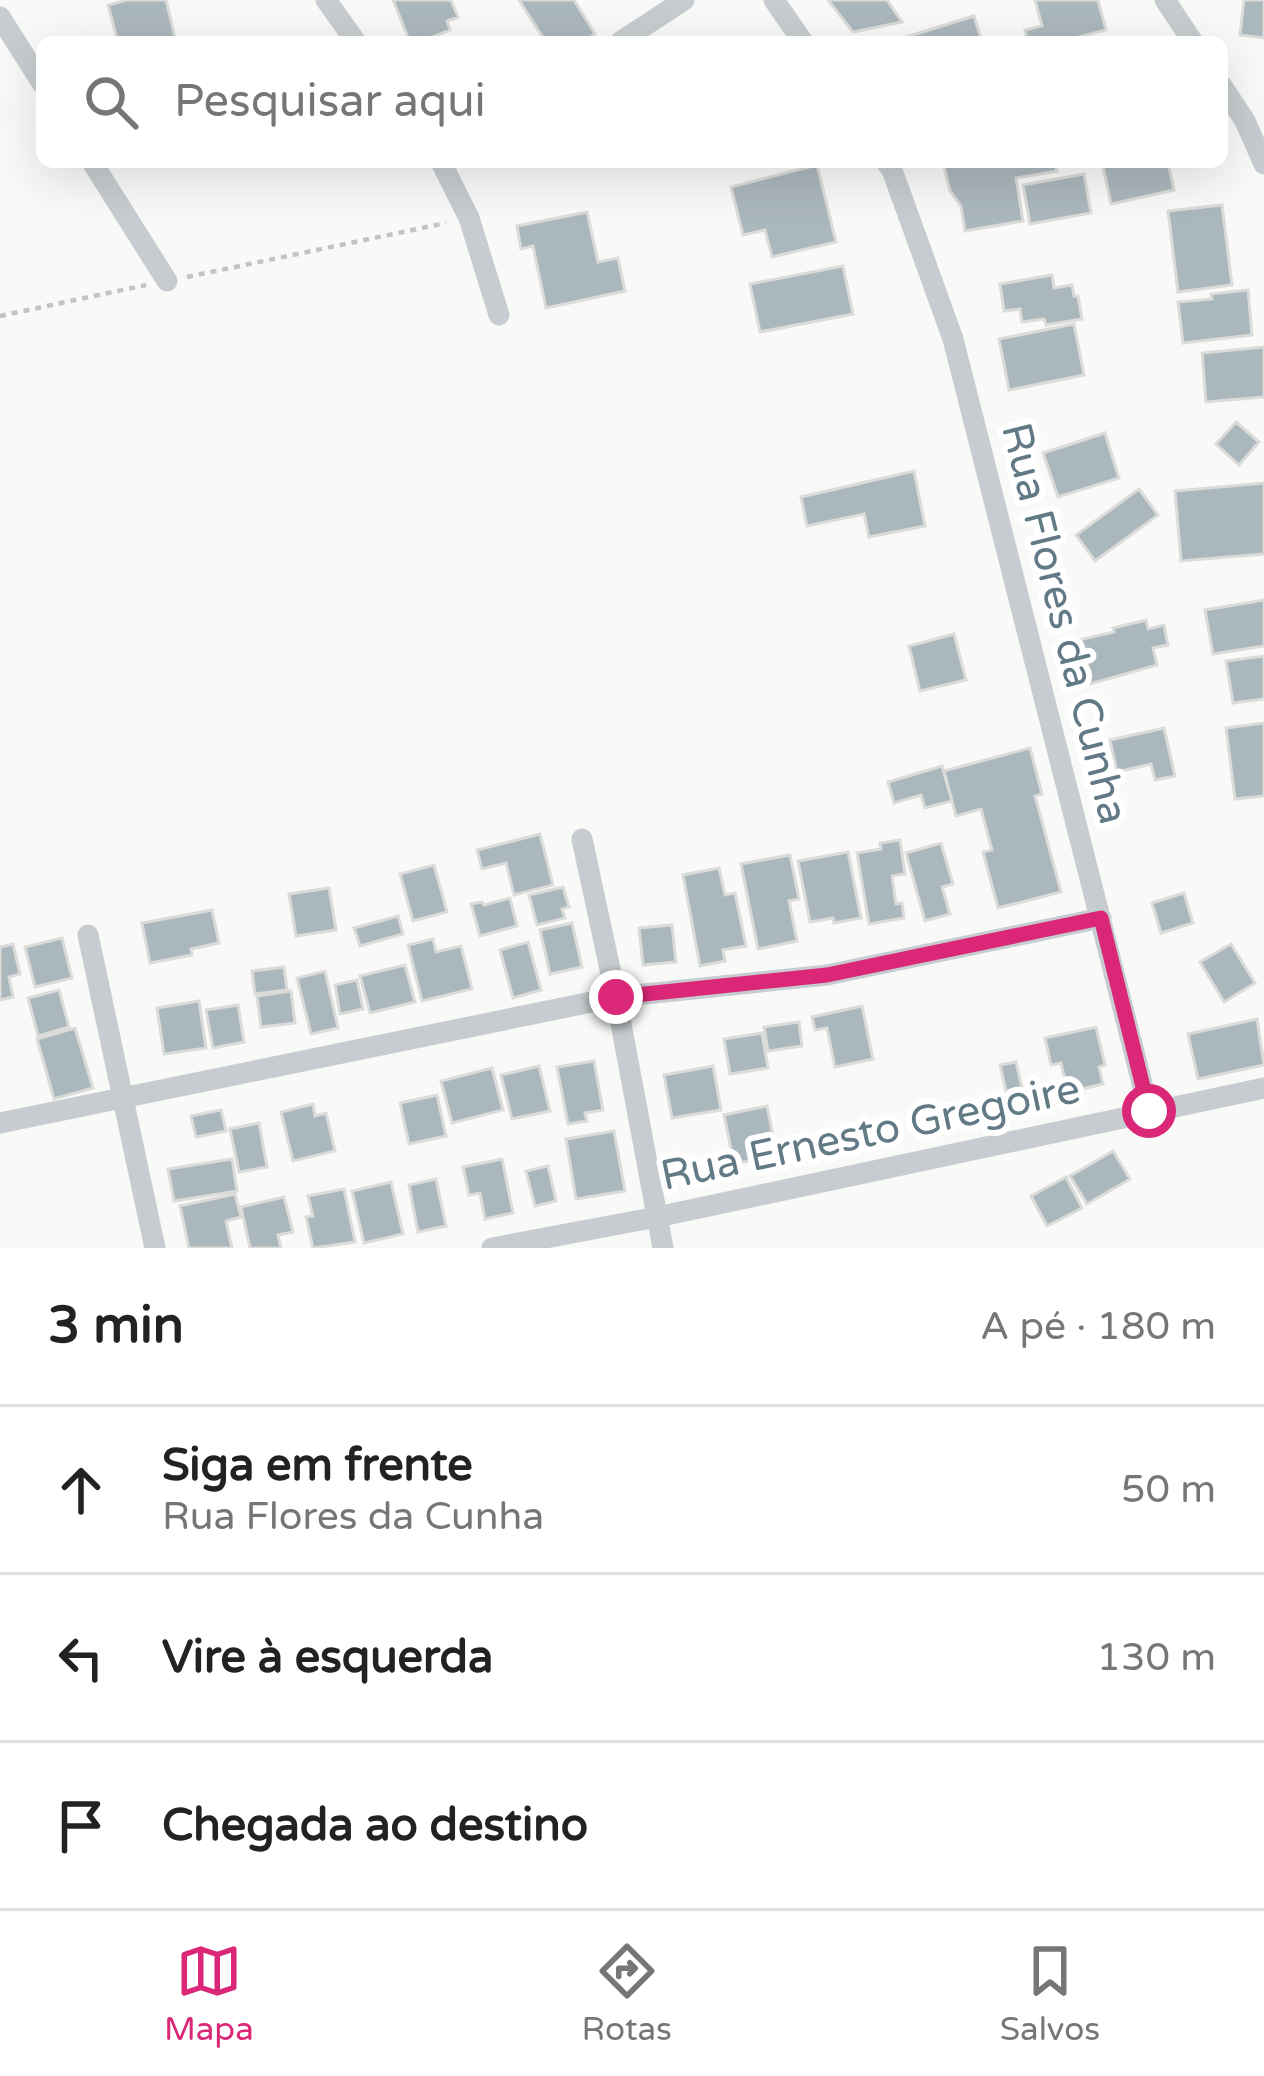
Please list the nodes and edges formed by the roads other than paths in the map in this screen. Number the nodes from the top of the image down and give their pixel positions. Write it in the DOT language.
graph roads {
  1 [pos="326,0"];
  2 [pos="684,0"];
  3 [pos="774,0"];
  4 [pos="1165,0"];
  5 [pos="0,17"];
  6 [pos="352,36"];
  7 [pos="629,36"];
  8 [pos="799,36"];
  9 [pos="1189,36"];
  10 [pos="36,74"];
  11 [pos="1228,95"];
  12 [pos="1264,164"];
  13 [pos="96,168"];
  14 [pos="444,168"];
  15 [pos="890,168"];
  16 [pos="167,281"];
  17 [pos="499,315"];
  18 [pos="582,839"];
  19 [pos="1101,918"];
  20 [pos="88,935"];
  21 [pos="616,997"];
  22 [pos="1264,1088"];
  23 [pos="123,1097"];
  24 [pos="1149,1111"];
  25 [pos="0,1123"];
  26 [pos="657,1216"];
  27 [pos="154,1248"];
  28 [pos="492,1248"];
  29 [pos="663,1248"];
  1 -- 6 [label="street"];
  2 -- 7 [label="street"];
  3 -- 8 [label="street"];
  4 -- 9 [label="street"];
  5 -- 10 [label="street"];
  11 -- 12 [label="street"];
  13 -- 16 [label="street"];
  14 -- 17 [label="street"];
  15 -- 19 [label="street, Rua Flores da Cunha"];
  18 -- 21 [label="street"];
  19 -- 21 [label="street"];
  19 -- 24 [label="street, Rua Flores da Cunha"];
  20 -- 23 [label="street"];
  21 -- 23 [label="street"];
  21 -- 26 [label="street"];
  22 -- 24 [label="street, Rua Ernesto Gregoire"];
  23 -- 25 [label="street"];
  23 -- 27 [label="street"];
  24 -- 26 [label="street, Rua Ernesto Gregoire"];
  26 -- 28 [label="street, Rua Ernesto Gregoire"];
  26 -- 29 [label="street"];
}
